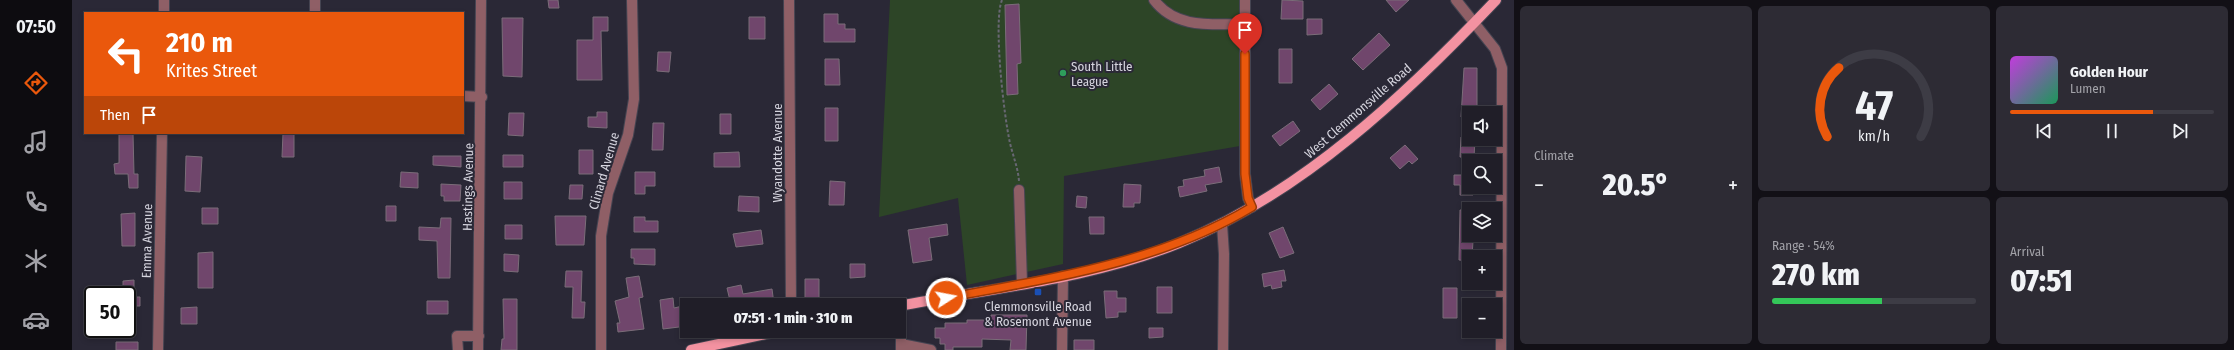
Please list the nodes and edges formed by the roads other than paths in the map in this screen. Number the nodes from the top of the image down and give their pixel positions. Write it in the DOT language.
graph roads {
  1 [pos="164,0"];
  2 [pos="315,0"];
  3 [pos="482,0"];
  4 [pos="632,0"];
  5 [pos="789,0"];
  6 [pos="1154,0"];
  7 [pos="1245,0"];
  8 [pos="1456,0"];
  9 [pos="1496,0"];
  10 [pos="164,12"];
  11 [pos="315,12"];
  12 [pos="1475,23"];
  13 [pos="1245,24"];
  14 [pos="464,96"];
  15 [pos="482,97"];
  16 [pos="162,134"];
  17 [pos="1019,190"];
  18 [pos="1252,207"];
  19 [pos="1222,224"];
  20 [pos="1063,276"];
  21 [pos="1022,283"];
  22 [pos="791,298"];
  23 [pos="906,305"];
  24 [pos="479,336"];
  25 [pos="747,338"];
  26 [pos="901,347"];
  27 [pos="158,350"];
  28 [pos="458,350"];
  29 [pos="478,350"];
  30 [pos="601,350"];
  31 [pos="691,350"];
  32 [pos="931,350"];
  33 [pos="1062,350"];
  34 [pos="1223,350"];
  35 [pos="1501,350"];
  1 -- 10 [label="street"];
  2 -- 11 [label="street"];
  3 -- 15 [label="street, Hastings Avenue"];
  4 -- 30 [label="street, Clinard Avenue"];
  5 -- 22 [label="street, Wyandotte Avenue"];
  6 -- 13 [label="street"];
  7 -- 13 [label="street"];
  8 -- 12 [label="street"];
  9 -- 12 [label="main road, West Clemmonsville Road"];
  12 -- 18 [label="main road, West Clemmonsville Road"];
  12 -- 35 [label="street"];
  13 -- 18 [label="street"];
  14 -- 15 [label="street"];
  15 -- 24 [label="street, Hastings Avenue"];
  16 -- 27 [label="street, Emma Avenue"];
  17 -- 21 [label="street"];
  18 -- 19 [label="main road, West Clemmonsville Road"];
  19 -- 20 [label="main road, West Clemmonsville Road"];
  19 -- 34 [label="street"];
  20 -- 21 [label="main road, West Clemmonsville Road"];
  20 -- 33 [label="street"];
  21 -- 23 [label="main road, West Clemmonsville Road"];
  24 -- 28 [label="street"];
  24 -- 29 [label="street, Hastings Avenue"];
  25 -- 31 [label="main road"];
  26 -- 32 [label="street"];
}
